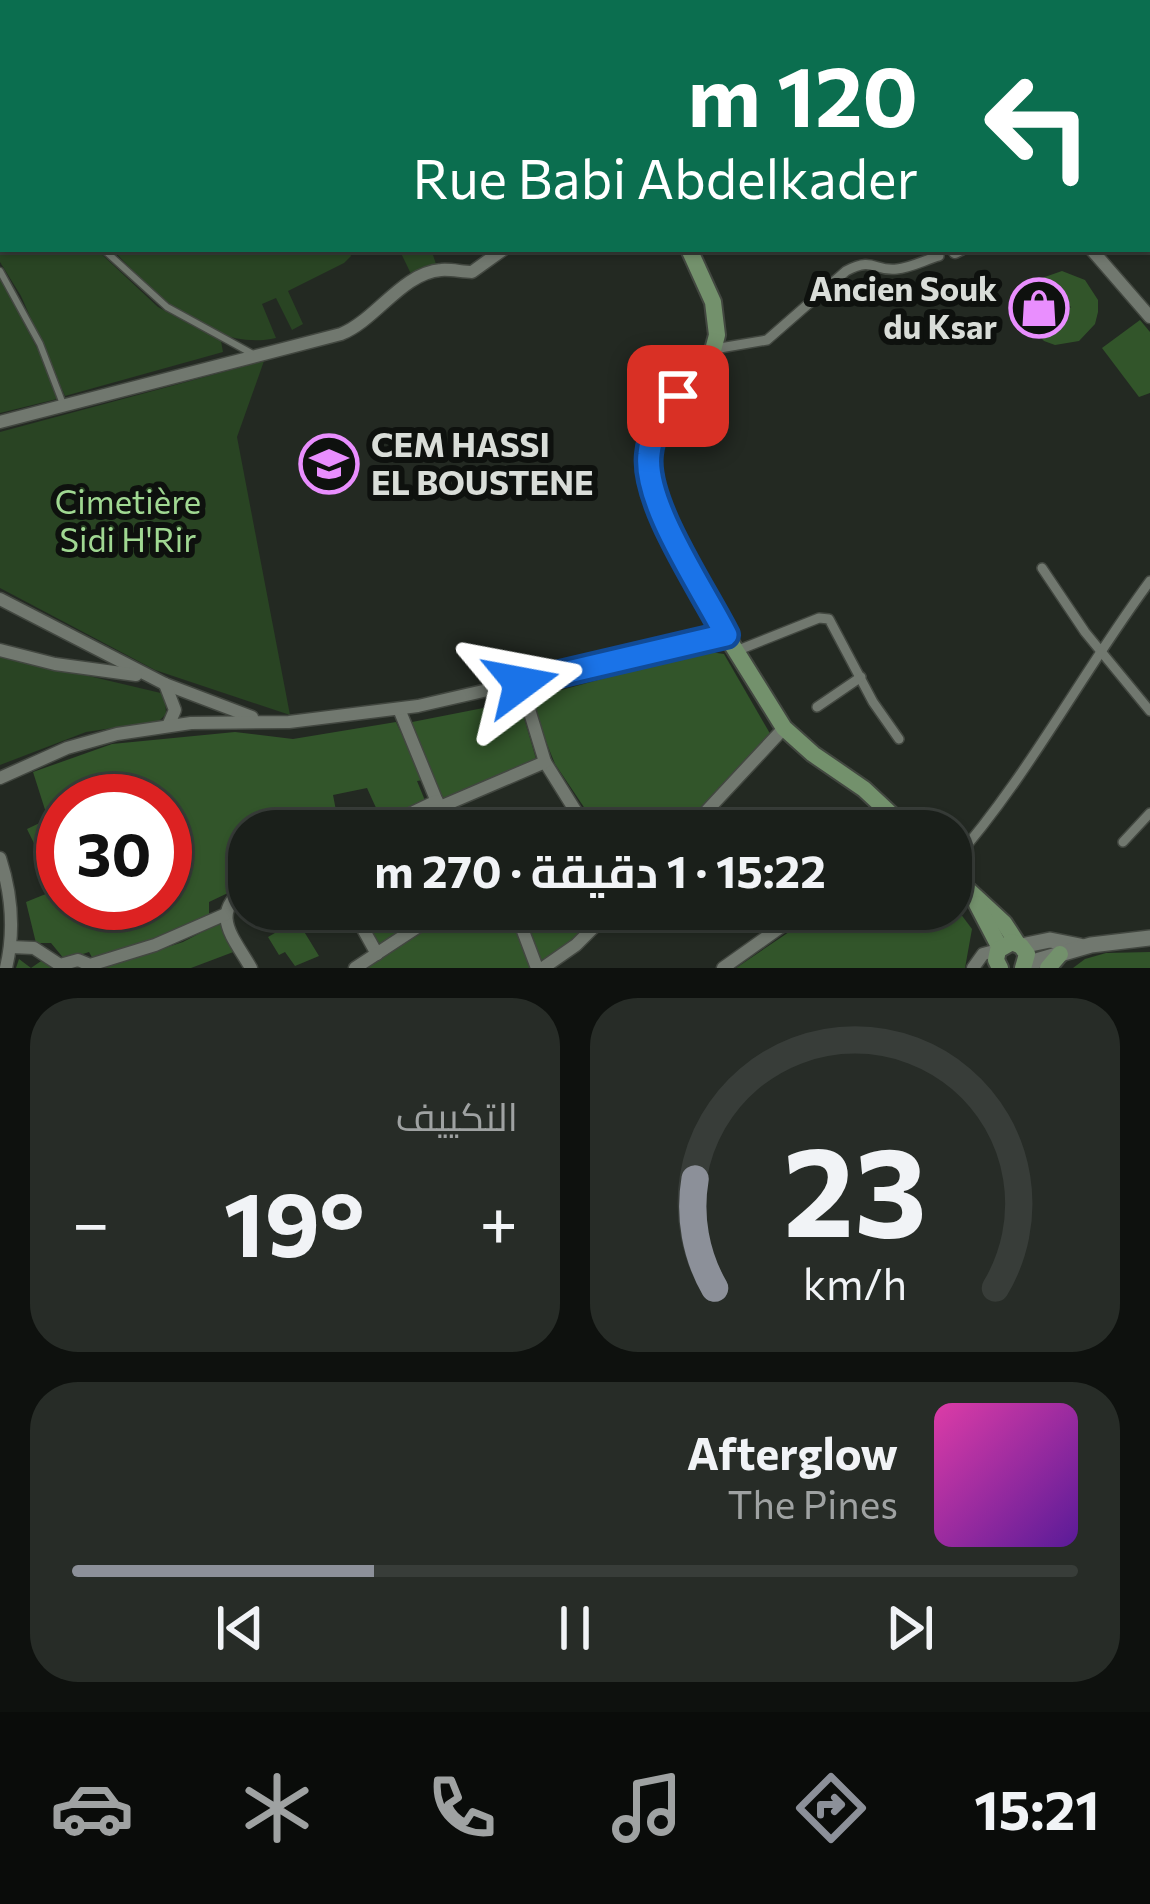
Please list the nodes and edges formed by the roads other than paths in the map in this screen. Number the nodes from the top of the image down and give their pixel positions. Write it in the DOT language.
graph roads {
  1 [pos="106,252"];
  2 [pos="500,252"];
  3 [pos="690,252"];
  4 [pos="933,252"];
  5 [pos="954,252"];
  6 [pos="1094,252"];
  7 [pos="939,256"];
  8 [pos="0,271"];
  9 [pos="1150,317"];
  10 [pos="714,349"];
  11 [pos="260,358"];
  12 [pos="64,407"];
  13 [pos="0,422"];
  14 [pos="1042,568"];
  15 [pos="1150,580"];
  16 [pos="0,599"];
  17 [pos="726,635"];
  18 [pos="0,650"];
  19 [pos="1100,650"];
  20 [pos="736,651"];
  21 [pos="149,676"];
  22 [pos="861,676"];
  23 [pos="521,683"];
  24 [pos="165,684"];
  25 [pos="817,707"];
  26 [pos="398,709"];
  27 [pos="1150,711"];
  28 [pos="270,722"];
  29 [pos="168,726"];
  30 [pos="784,728"];
  31 [pos="899,739"];
  32 [pos="544,762"];
  33 [pos="0,778"];
  34 [pos="438,804"];
  35 [pos="424,810"];
  36 [pos="440,810"];
  37 [pos="575,810"];
  38 [pos="708,810"];
  39 [pos="886,810"];
  40 [pos="1150,814"];
  41 [pos="972,837"];
  42 [pos="1124,842"];
  43 [pos="0,858"];
  44 [pos="972,896"];
  45 [pos="228,910"];
  46 [pos="226,914"];
  47 [pos="364,930"];
  48 [pos="413,930"];
  49 [pos="523,930"];
  50 [pos="591,930"];
  51 [pos="776,930"];
  52 [pos="1150,938"];
  53 [pos="1083,946"];
  54 [pos="11,947"];
  55 [pos="377,954"];
  56 [pos="1011,959"];
  57 [pos="1054,961"];
  58 [pos="6,968"];
  59 [pos="251,968"];
  60 [pos="355,968"];
  61 [pos="540,968"];
  62 [pos="723,968"];
  63 [pos="973,968"];
  1 -- 11 [label="lane"];
  2 -- 11 [label="street"];
  3 -- 10 [label="main road"];
  4 -- 7 [label="street"];
  5 -- 7 [label="street"];
  6 -- 9 [label="street"];
  7 -- 10 [label="street"];
  8 -- 12 [label="lane"];
  10 -- 17 [label="main road"];
  11 -- 12 [label="street"];
  12 -- 13 [label="street"];
  14 -- 19 [label="street"];
  15 -- 19 [label="street"];
  16 -- 21 [label="street"];
  17 -- 20 [label="main road"];
  17 -- 23 [label="street"];
  18 -- 21 [label="street"];
  19 -- 27 [label="street"];
  19 -- 41 [label="street"];
  20 -- 22 [label="street"];
  20 -- 30 [label="main road"];
  21 -- 24 [label="street"];
  22 -- 25 [label="street"];
  22 -- 31 [label="street"];
  23 -- 26 [label="street"];
  23 -- 32 [label="street"];
  24 -- 28 [label="street"];
  24 -- 29 [label="street"];
  26 -- 28 [label="street"];
  26 -- 34 [label="street"];
  28 -- 29 [label="street"];
  29 -- 33 [label="street"];
  30 -- 38 [label="street"];
  30 -- 39 [label="main road"];
  32 -- 34 [label="street"];
  32 -- 37 [label="street"];
  34 -- 35 [label="street"];
  34 -- 36 [label="street"];
  40 -- 42 [label="street"];
  43 -- 54 [label="street"];
  44 -- 56 [label="main road"];
  45 -- 46 [label="street"];
  46 -- 54 [label="street"];
  46 -- 59 [label="street"];
  47 -- 55 [label="street"];
  48 -- 55 [label="street"];
  49 -- 61 [label="street"];
  50 -- 61 [label="street"];
  51 -- 62 [label="street"];
  52 -- 53 [label="street"];
  53 -- 56 [label="street"];
  53 -- 57 [label="street"];
  54 -- 58 [label="street"];
  55 -- 60 [label="street"];
  56 -- 57 [label="street"];
  56 -- 63 [label="street"];
}
